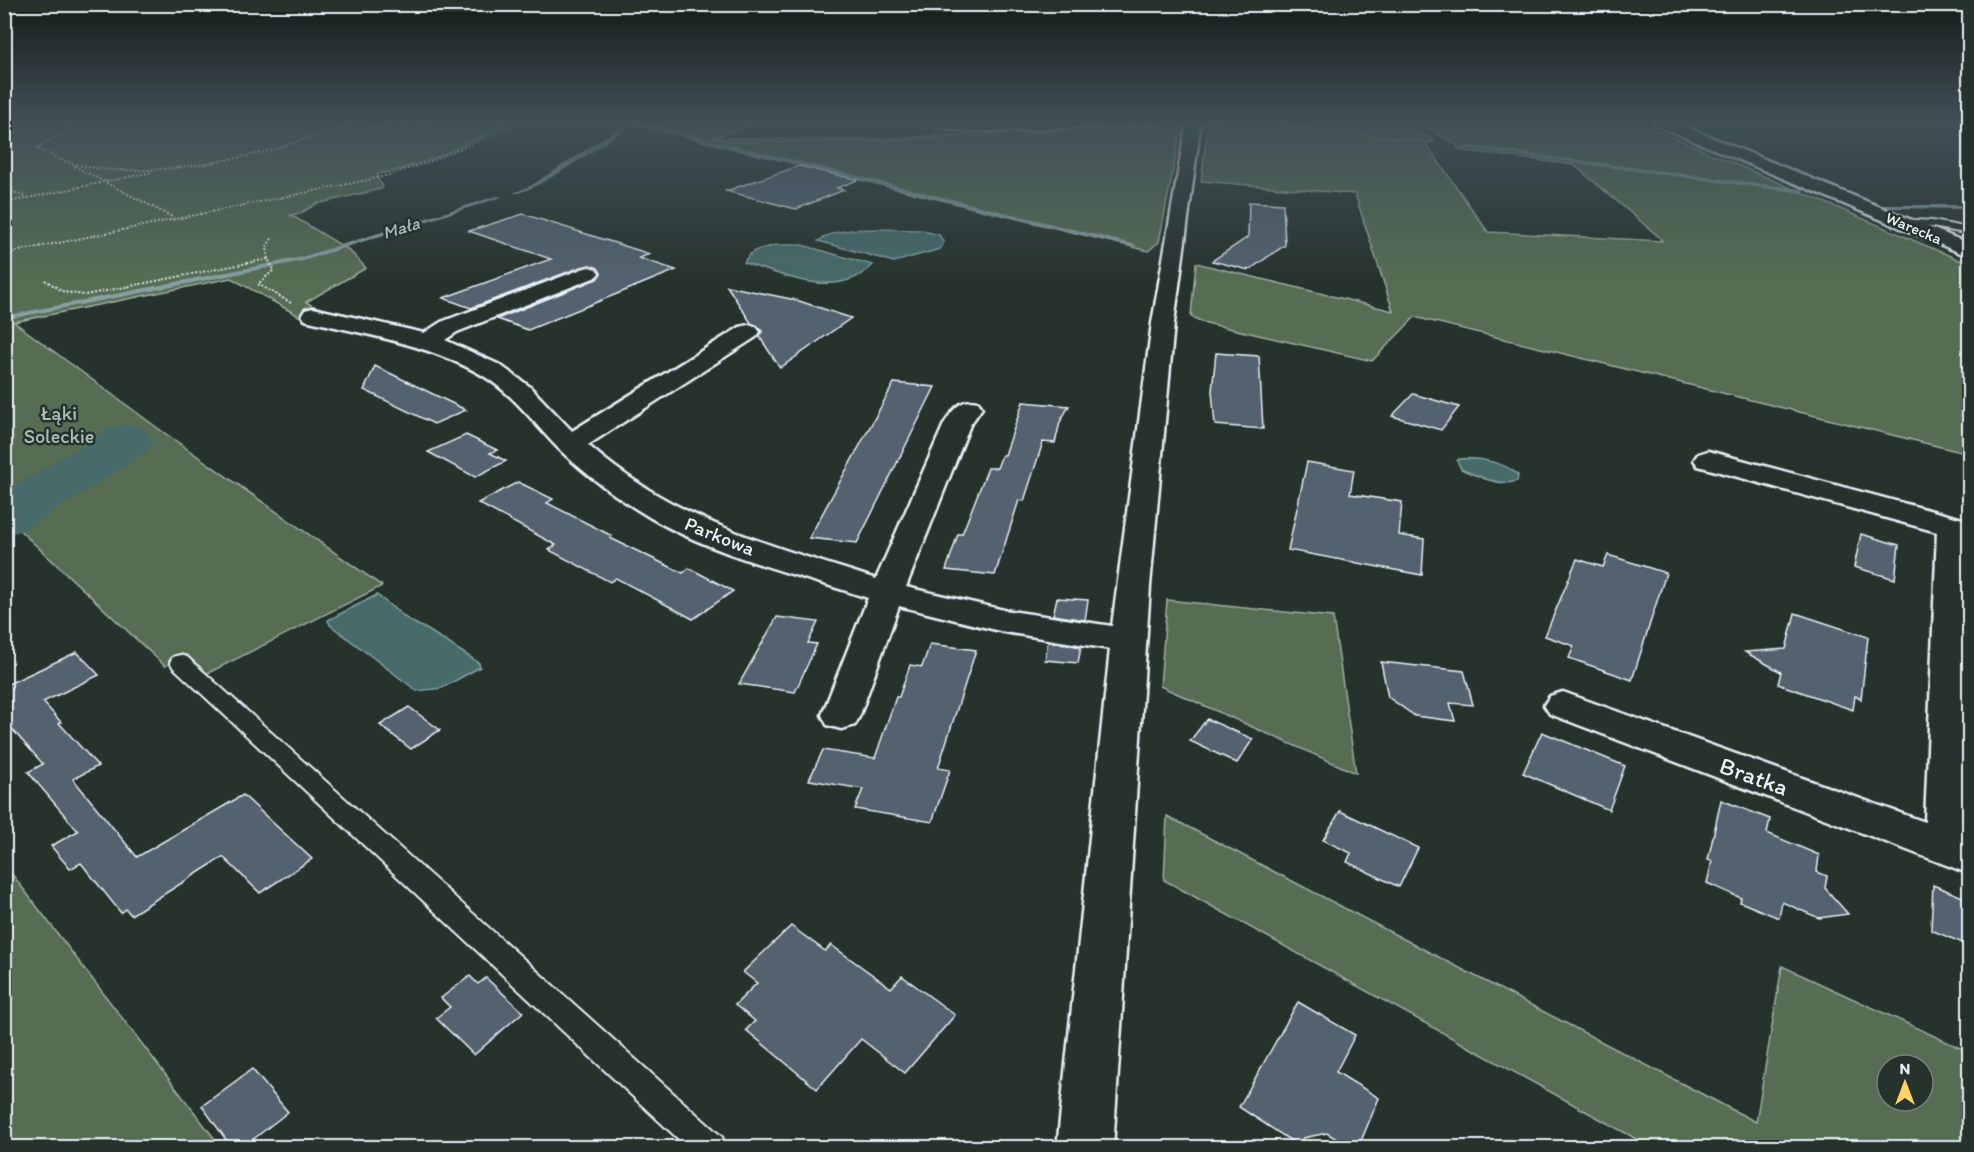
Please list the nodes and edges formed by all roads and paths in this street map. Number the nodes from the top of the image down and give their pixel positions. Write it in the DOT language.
graph roads {
  1 [pos="90,175"];
  2 [pos="138,175"];
  3 [pos="383,175"];
  4 [pos="1186,175"];
  5 [pos="1787,175"];
  6 [pos="103,182"];
  7 [pos="4,188"];
  8 [pos="27,198"];
  9 [pos="4,203"];
  10 [pos="174,218"];
  11 [pos="1900,222"];
  12 [pos="1970,231"];
  13 [pos="273,237"];
  14 [pos="1970,251"];
  15 [pos="4,254"];
  16 [pos="268,260"];
  17 [pos="589,273"];
  18 [pos="45,279"];
  19 [pos="313,315"];
  20 [pos="748,332"];
  21 [pos="428,341"];
  22 [pos="969,408"];
  23 [pos="570,444"];
  24 [pos="1708,460"];
  25 [pos="1961,528"];
  26 [pos="887,593"];
  27 [pos="1128,640"];
  28 [pos="180,662"];
  29 [pos="1563,705"];
  30 [pos="841,716"];
  31 [pos="1958,851"];
  32 [pos="711,1148"];
  33 [pos="1085,1148"];
  1 -- 6 [label="path"];
  2 -- 6 [label="path"];
  3 -- 10 [label="path"];
  4 -- 27 [label="street"];
  5 -- 11 [label="street, Warecka"];
  6 -- 8 [label="path"];
  6 -- 10 [label="path"];
  7 -- 8 [label="path"];
  8 -- 9 [label="path"];
  10 -- 15 [label="path"];
  11 -- 12 [label="lane"];
  11 -- 14 [label="street, Warecka"];
  13 -- 16 [label="path"];
  16 -- 18 [label="path"];
  16 -- 19 [label="path"];
  17 -- 21 [label="street"];
  19 -- 21 [label="street, Parkowa"];
  20 -- 23 [label="street"];
  21 -- 23 [label="street, Parkowa"];
  22 -- 26 [label="street"];
  23 -- 26 [label="street, Parkowa"];
  24 -- 25 [label="street, Bratka"];
  25 -- 31 [label="street, Bratka"];
  26 -- 27 [label="street, Parkowa"];
  26 -- 30 [label="street"];
  27 -- 33 [label="street"];
  28 -- 32 [label="lane"];
  29 -- 31 [label="street, Bratka"];
}
